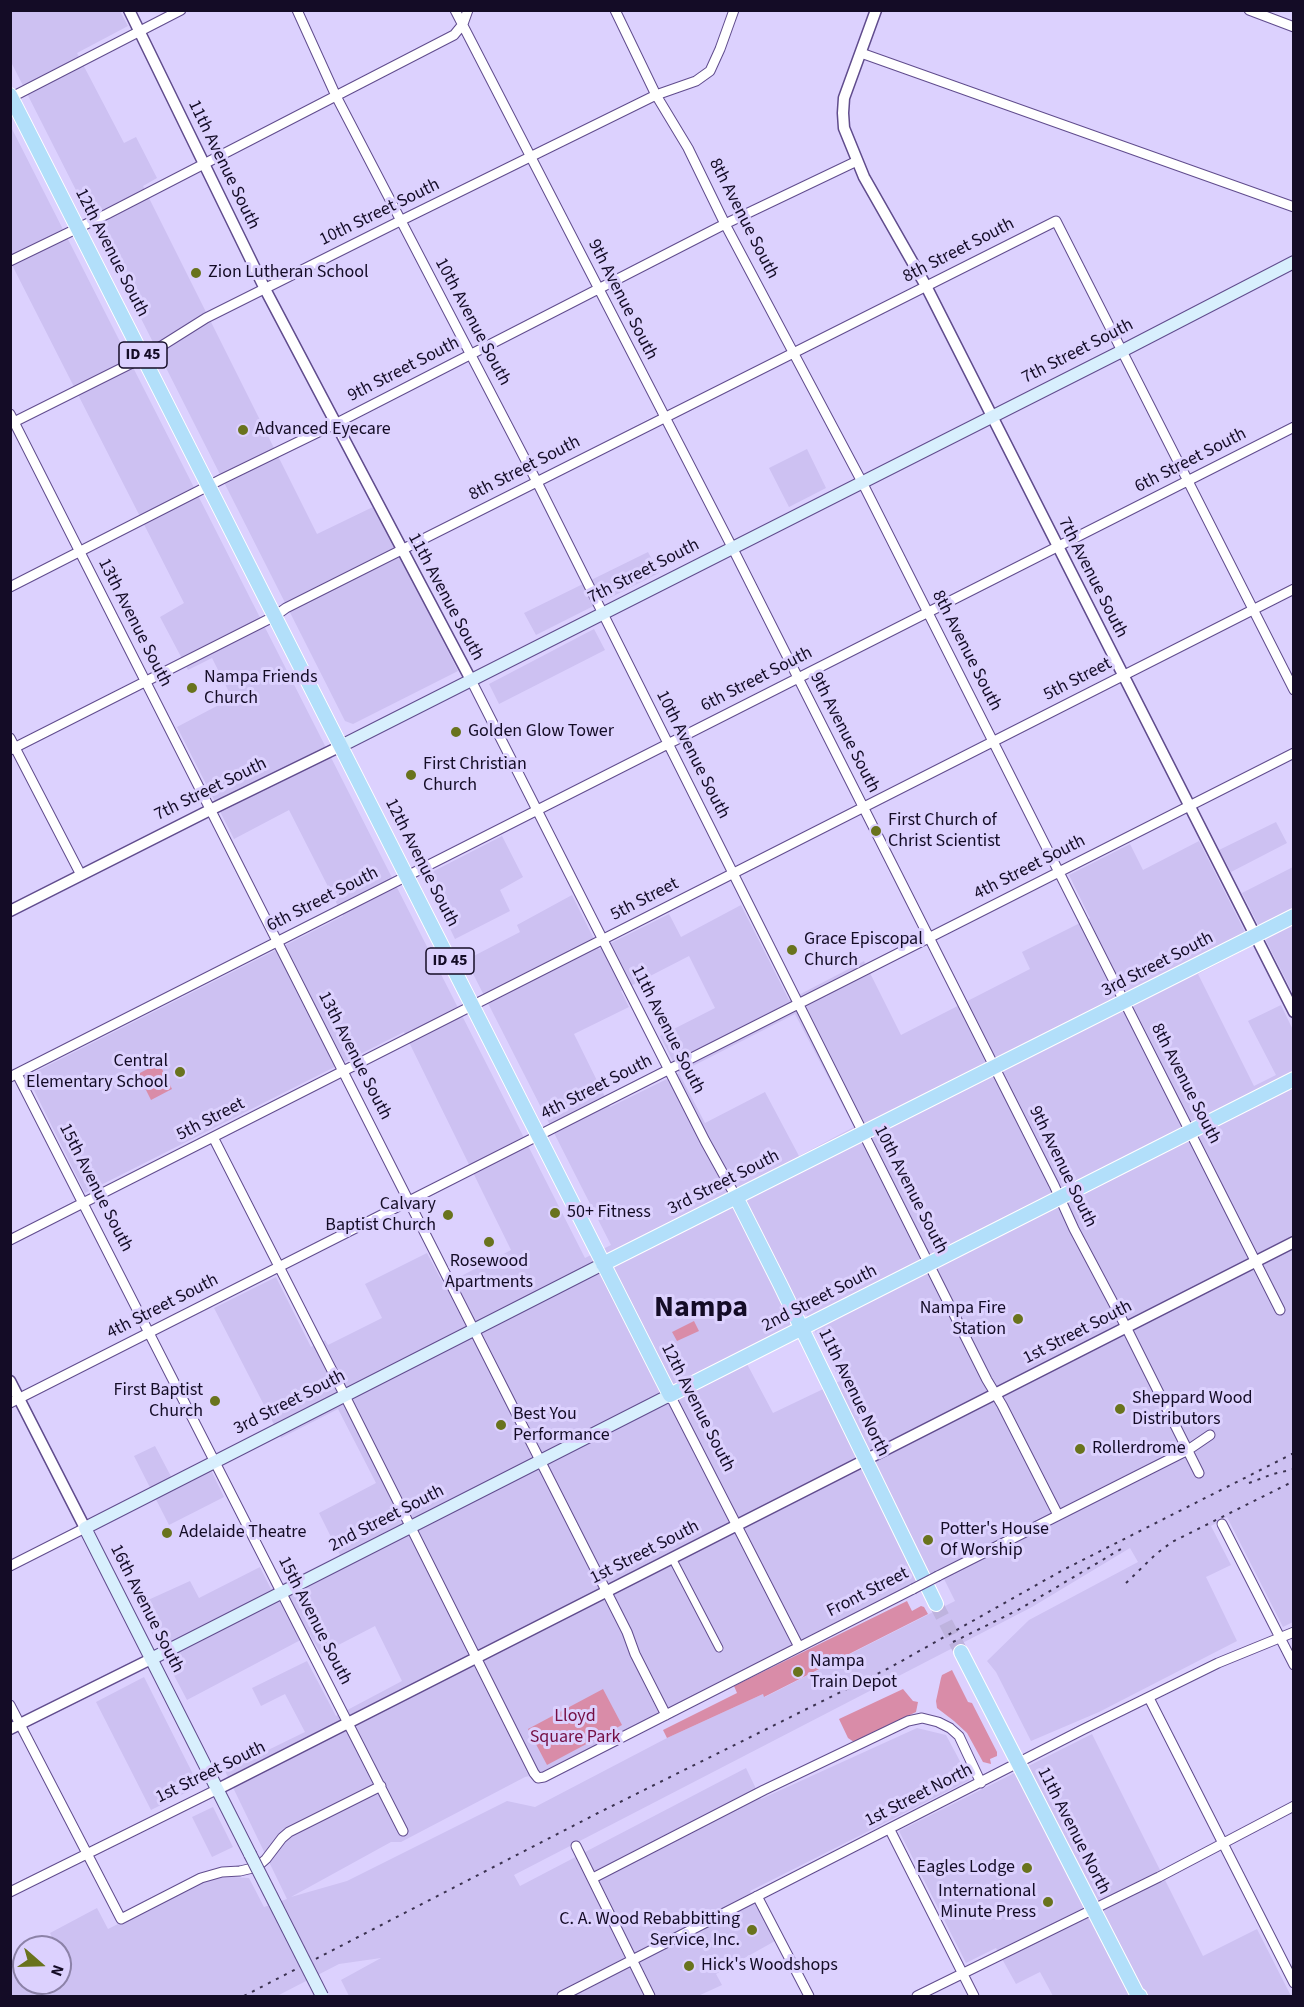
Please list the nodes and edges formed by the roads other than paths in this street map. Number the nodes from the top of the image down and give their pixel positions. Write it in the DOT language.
graph roads {
  1 [pos="129,10"];
  2 [pos="181,10"];
  3 [pos="297,10"];
  4 [pos="455,10"];
  5 [pos="468,10"];
  6 [pos="615,10"];
  7 [pos="734,10"];
  8 [pos="876,10"];
  9 [pos="1249,10"];
  10 [pos="463,24"];
  11 [pos="1293,27"];
  12 [pos="140,31"];
  13 [pos="861,53"];
  14 [pos="657,95"];
  15 [pos="336,96"];
  16 [pos="11,97"];
  17 [pos="531,158"];
  18 [pos="857,161"];
  19 [pos="204,163"];
  20 [pos="1293,207"];
  21 [pos="399,221"];
  22 [pos="726,224"];
  23 [pos="79,227"];
  24 [pos="10,261"];
  25 [pos="1293,262"];
  26 [pos="926,286"];
  27 [pos="264,289"];
  28 [pos="598,289"];
  29 [pos="1122,351"];
  30 [pos="793,352"];
  31 [pos="471,354"];
  32 [pos="144,357"];
  33 [pos="992,416"];
  34 [pos="663,418"];
  35 [pos="12,420"];
  36 [pos="335,424"];
  37 [pos="1293,427"];
  38 [pos="1187,481"];
  39 [pos="537,482"];
  40 [pos="862,482"];
  41 [pos="210,486"];
  42 [pos="1057,546"];
  43 [pos="732,547"];
  44 [pos="401,550"];
  45 [pos="79,552"];
  46 [pos="10,587"];
  47 [pos="1293,589"];
  48 [pos="1252,610"];
  49 [pos="927,612"];
  50 [pos="603,613"];
  51 [pos="275,616"];
  52 [pos="1124,676"];
  53 [pos="798,678"];
  54 [pos="471,680"];
  55 [pos="145,682"];
  56 [pos="1293,690"];
  57 [pos="10,738"];
  58 [pos="993,742"];
  59 [pos="668,744"];
  60 [pos="341,746"];
  61 [pos="13,749"];
  62 [pos="1293,753"];
  63 [pos="1190,806"];
  64 [pos="863,808"];
  65 [pos="210,810"];
  66 [pos="537,810"];
  67 [pos="1059,872"];
  68 [pos="733,874"];
  69 [pos="81,875"];
  70 [pos="407,876"];
  71 [pos="10,911"];
  72 [pos="1293,916"];
  73 [pos="1255,936"];
  74 [pos="929,938"];
  75 [pos="603,940"];
  76 [pos="277,941"];
  77 [pos="1124,1002"];
  78 [pos="798,1004"];
  79 [pos="473,1006"];
  80 [pos="1293,1012"];
  81 [pos="993,1068"];
  82 [pos="669,1070"];
  83 [pos="343,1071"];
  84 [pos="14,1075"];
  85 [pos="1293,1079"];
  86 [pos="1191,1131"];
  87 [pos="863,1133"];
  88 [pos="539,1136"];
  89 [pos="213,1137"];
  90 [pos="736,1197"];
  91 [pos="1059,1198"];
  92 [pos="409,1201"];
  93 [pos="84,1203"];
  94 [pos="10,1240"];
  95 [pos="1293,1242"];
  96 [pos="1257,1261"];
  97 [pos="603,1264"];
  98 [pos="929,1264"];
  99 [pos="279,1267"];
  100 [pos="1280,1310"];
  101 [pos="1126,1327"];
  102 [pos="801,1328"];
  103 [pos="475,1330"];
  104 [pos="150,1332"];
  105 [pos="10,1381"];
  106 [pos="995,1394"];
  107 [pos="345,1395"];
  108 [pos="670,1395"];
  109 [pos="15,1401"];
  110 [pos="1210,1435"];
  111 [pos="1188,1450"];
  112 [pos="866,1460"];
  113 [pos="541,1461"];
  114 [pos="214,1462"];
  115 [pos="1199,1473"];
  116 [pos="1058,1515"];
  117 [pos="1222,1524"];
  118 [pos="736,1525"];
  119 [pos="411,1527"];
  120 [pos="85,1528"];
  121 [pos="672,1558"];
  122 [pos="10,1566"];
  123 [pos="607,1591"];
  124 [pos="281,1593"];
  125 [pos="936,1604"];
  126 [pos="1293,1632"];
  127 [pos="1279,1637"];
  128 [pos="799,1647"];
  129 [pos="719,1648"];
  130 [pos="961,1652"];
  131 [pos="477,1657"];
  132 [pos="152,1659"];
  133 [pos="1293,1665"];
  134 [pos="1149,1698"];
  135 [pos="10,1705"];
  136 [pos="666,1715"];
  137 [pos="348,1723"];
  138 [pos="15,1727"];
  139 [pos="1018,1762"];
  140 [pos="981,1783"];
  141 [pos="381,1786"];
  142 [pos="218,1789"];
  143 [pos="1293,1806"];
  144 [pos="890,1830"];
  145 [pos="404,1831"];
  146 [pos="1222,1843"];
  147 [pos="576,1846"];
  148 [pos="88,1854"];
  149 [pos="593,1878"];
  150 [pos="10,1892"];
  151 [pos="757,1896"];
  152 [pos="1093,1908"];
  153 [pos="633,1960"];
  154 [pos="962,1974"];
  155 [pos="1293,1983"];
  156 [pos="322,1996"];
  157 [pos="562,1996"];
  158 [pos="650,1996"];
  159 [pos="809,1996"];
  160 [pos="917,1996"];
  161 [pos="974,1996"];
  162 [pos="1138,1996"];
  1 -- 12 [label="street, 11th Avenue South"];
  2 -- 12 [label="street"];
  3 -- 15 [label="street, 10th Avenue South"];
  4 -- 10 [label="street, 9th Avenue South"];
  5 -- 10 [label="street"];
  6 -- 14 [label="street, 8th Avenue South"];
  7 -- 14 [label="street, 10th Street South"];
  8 -- 13 [label="street"];
  9 -- 11 [label="street"];
  10 -- 15 [label="street"];
  10 -- 17 [label="street, 9th Avenue South"];
  12 -- 16 [label="street"];
  12 -- 19 [label="street, 11th Avenue South"];
  13 -- 18 [label="street, 7th Avenue South"];
  13 -- 20 [label="street"];
  14 -- 17 [label="street, 10th Street South"];
  14 -- 22 [label="street, 8th Avenue South"];
  15 -- 19 [label="street"];
  15 -- 21 [label="street, 10th Avenue South"];
  16 -- 23 [label="main road, 12th Avenue South / ID 45"];
  17 -- 21 [label="street, 10th Street South"];
  17 -- 28 [label="street, 9th Avenue South"];
  18 -- 22 [label="street, 9th Street South"];
  18 -- 26 [label="street, 7th Avenue South"];
  19 -- 23 [label="street"];
  19 -- 27 [label="street, 11th Avenue South"];
  21 -- 27 [label="street, 10th Street South"];
  21 -- 31 [label="street, 10th Avenue South"];
  22 -- 28 [label="street, 9th Street South"];
  22 -- 30 [label="street, 8th Avenue South"];
  23 -- 24 [label="street"];
  23 -- 32 [label="main road, 12th Avenue South / ID 45"];
  25 -- 29 [label="main road, 7th Street South"];
  26 -- 29 [label="street, 8th Street South"];
  26 -- 30 [label="street, 8th Street South"];
  26 -- 33 [label="street, 7th Avenue South"];
  27 -- 32 [label="street, 10th Street South"];
  27 -- 36 [label="street, 11th Avenue South"];
  28 -- 31 [label="street, 9th Street South"];
  28 -- 34 [label="street, 9th Avenue South"];
  29 -- 33 [label="main road, 7th Street South"];
  29 -- 38 [label="street"];
  30 -- 34 [label="street, 8th Street South"];
  30 -- 40 [label="street, 8th Avenue South"];
  31 -- 36 [label="street, 9th Street South"];
  31 -- 39 [label="street, 10th Avenue South"];
  32 -- 35 [label="street, 10th Street South"];
  32 -- 41 [label="main road, 12th Avenue South / ID 45"];
  33 -- 40 [label="main road, 7th Street South"];
  33 -- 42 [label="street, 7th Avenue South"];
  34 -- 39 [label="street, 8th Street South"];
  34 -- 43 [label="street, 9th Avenue South"];
  35 -- 45 [label="street, 13th Avenue South"];
  36 -- 41 [label="street, 9th Street South"];
  36 -- 44 [label="street, 11th Avenue South"];
  37 -- 38 [label="street, 6th Street South"];
  38 -- 42 [label="street, 6th Street South"];
  38 -- 48 [label="street"];
  39 -- 44 [label="street, 8th Street South"];
  39 -- 50 [label="street, 10th Avenue South"];
  40 -- 43 [label="main road, 7th Street South"];
  40 -- 49 [label="street, 8th Avenue South"];
  41 -- 45 [label="street, 9th Street South"];
  41 -- 51 [label="main road, 12th Avenue South / ID 45"];
  42 -- 49 [label="street, 6th Street South"];
  42 -- 52 [label="street, 7th Avenue South"];
  43 -- 50 [label="main road, 7th Street South"];
  43 -- 53 [label="street, 9th Avenue South"];
  44 -- 51 [label="street, 8th Street South"];
  44 -- 54 [label="street, 11th Avenue South"];
  45 -- 46 [label="street, 9th Street South"];
  45 -- 55 [label="street, 13th Avenue South"];
  47 -- 48 [label="street, 5th Street"];
  48 -- 52 [label="street, 5th Street"];
  48 -- 56 [label="street"];
  49 -- 53 [label="street, 6th Street South"];
  49 -- 58 [label="street, 8th Avenue South"];
  50 -- 54 [label="main road, 7th Street South"];
  50 -- 59 [label="street, 10th Avenue South"];
  51 -- 55 [label="street, 8th Street South"];
  51 -- 60 [label="main road, 12th Avenue South / ID 45"];
  52 -- 58 [label="street, 5th Street"];
  52 -- 63 [label="street, 7th Avenue South"];
  53 -- 59 [label="street, 6th Street South"];
  53 -- 64 [label="street, 9th Avenue South"];
  54 -- 60 [label="main road, 7th Street South"];
  54 -- 66 [label="street, 11th Avenue South"];
  55 -- 61 [label="street, 8th Street South"];
  55 -- 65 [label="street, 13th Avenue South"];
  57 -- 61 [label="street"];
  58 -- 64 [label="street, 5th Street"];
  58 -- 67 [label="street, 8th Avenue South"];
  59 -- 66 [label="street, 6th Street South"];
  59 -- 68 [label="street, 10th Avenue South"];
  60 -- 65 [label="street, 7th Street South"];
  60 -- 70 [label="main road, 12th Avenue South / ID 45"];
  61 -- 69 [label="street"];
  62 -- 63 [label="street, 4th Street South"];
  63 -- 67 [label="street, 4th Street South"];
  63 -- 73 [label="street, 7th Avenue South"];
  64 -- 68 [label="street, 5th Street"];
  64 -- 74 [label="street, 9th Avenue South"];
  65 -- 69 [label="street, 7th Street South"];
  65 -- 76 [label="street, 13th Avenue South"];
  66 -- 70 [label="street, 6th Street South"];
  66 -- 75 [label="street, 11th Avenue South"];
  67 -- 74 [label="street, 4th Street South"];
  67 -- 77 [label="street, 8th Avenue South"];
  68 -- 75 [label="street, 5th Street"];
  68 -- 78 [label="street, 10th Avenue South"];
  69 -- 71 [label="street, 7th Street South"];
  70 -- 76 [label="street, 6th Street South"];
  70 -- 79 [label="main road, 12th Avenue South / ID 45"];
  72 -- 73 [label="main road, 3rd Street South"];
  73 -- 77 [label="main road, 3rd Street South"];
  73 -- 80 [label="street, 7th Avenue South"];
  74 -- 78 [label="street, 4th Street South"];
  74 -- 81 [label="street, 9th Avenue South"];
  75 -- 79 [label="street, 5th Street"];
  75 -- 82 [label="street, 11th Avenue South"];
  76 -- 83 [label="street, 13th Avenue South"];
  76 -- 84 [label="street, 6th Street South"];
  77 -- 81 [label="main road, 3rd Street South"];
  77 -- 86 [label="street, 8th Avenue South"];
  78 -- 82 [label="street, 4th Street South"];
  78 -- 87 [label="street, 10th Avenue South"];
  79 -- 83 [label="street, 5th Street"];
  79 -- 88 [label="main road, 12th Avenue South / ID 45"];
  81 -- 87 [label="main road, 3rd Street South"];
  81 -- 91 [label="street, 9th Avenue South"];
  82 -- 88 [label="street, 4th Street South"];
  82 -- 90 [label="street, 11th Avenue South"];
  83 -- 89 [label="street, 5th Street"];
  83 -- 92 [label="street, 13th Avenue South"];
  84 -- 93 [label="street, 15th Avenue South"];
  85 -- 86 [label="main road, 2nd Street South"];
  86 -- 91 [label="main road, 2nd Street South"];
  86 -- 96 [label="street, 8th Avenue South"];
  87 -- 90 [label="main road, 3rd Street South"];
  87 -- 98 [label="street, 10th Avenue South"];
  88 -- 92 [label="street, 4th Street South"];
  88 -- 97 [label="main road, 12th Avenue South / ID 45"];
  89 -- 93 [label="street, 5th Street"];
  89 -- 99 [label="street"];
  90 -- 97 [label="main road, 3rd Street South"];
  90 -- 102 [label="main road, 11th Avenue North"];
  91 -- 98 [label="main road, 2nd Street South"];
  91 -- 101 [label="street, 9th Avenue South"];
  92 -- 99 [label="street, 4th Street South"];
  92 -- 103 [label="street, 13th Avenue South"];
  93 -- 94 [label="street, 5th Street"];
  93 -- 104 [label="street, 15th Avenue South"];
  95 -- 96 [label="street, 1st Street South"];
  96 -- 100 [label="street, 8th Avenue South"];
  96 -- 101 [label="street, 1st Street South"];
  97 -- 103 [label="main road, 3rd Street South"];
  97 -- 108 [label="main road, 12th Avenue South"];
  98 -- 102 [label="main road, 2nd Street South"];
  98 -- 106 [label="street, 10th Avenue South"];
  99 -- 104 [label="street, 4th Street South"];
  99 -- 107 [label="street"];
  101 -- 106 [label="street, 1st Street South"];
  101 -- 111 [label="street, 9th Avenue South"];
  102 -- 108 [label="main road, 2nd Street South"];
  102 -- 112 [label="main road, 11th Avenue North"];
  103 -- 107 [label="main road, 3rd Street South"];
  103 -- 113 [label="street, 13th Avenue South"];
  104 -- 109 [label="street, 4th Street South"];
  104 -- 114 [label="street, 15th Avenue South"];
  105 -- 109 [label="street, 16th Avenue South"];
  106 -- 112 [label="street, 1st Street South"];
  106 -- 116 [label="street, 10th Avenue South"];
  107 -- 114 [label="main road, 3rd Street South"];
  107 -- 119 [label="street"];
  108 -- 113 [label="main road, 2nd Street South"];
  108 -- 118 [label="street, 12th Avenue South"];
  109 -- 120 [label="street, 16th Avenue South"];
  110 -- 111 [label="street, Front Street"];
  111 -- 115 [label="street, 9th Avenue South"];
  111 -- 116 [label="street, Front Street"];
  112 -- 118 [label="street, 1st Street South"];
  112 -- 125 [label="main road, 11th Avenue North"];
  113 -- 119 [label="main road, 2nd Street South"];
  113 -- 123 [label="street, 13th Avenue South"];
  114 -- 120 [label="main road, 3rd Street South"];
  114 -- 124 [label="street, 15th Avenue South"];
  116 -- 128 [label="street, Front Street, bridge"];
  117 -- 127 [label="street"];
  118 -- 121 [label="street, 1st Street South"];
  118 -- 128 [label="street, 12th Avenue South"];
  119 -- 124 [label="main road, 2nd Street South"];
  119 -- 131 [label="street"];
  120 -- 122 [label="street, 3rd Street South"];
  120 -- 132 [label="main road, 16th Avenue South"];
  121 -- 123 [label="street, 1st Street South"];
  121 -- 129 [label="street"];
  123 -- 131 [label="street, 1st Street South"];
  123 -- 136 [label="street, 13th Avenue South"];
  124 -- 132 [label="main road, 2nd Street South"];
  124 -- 137 [label="street, 15th Avenue South"];
  126 -- 127 [label="street, 1st Street North"];
  127 -- 133 [label="street"];
  127 -- 134 [label="street, 1st Street North"];
  128 -- 136 [label="street, Front Street"];
  130 -- 139 [label="main road, 11th Avenue North"];
  131 -- 136 [label="street, Front Street"];
  131 -- 137 [label="street, 1st Street South"];
  132 -- 138 [label="street, 2nd Street South"];
  132 -- 142 [label="main road, 16th Avenue South"];
  134 -- 139 [label="street, 1st Street North"];
  134 -- 146 [label="street"];
  135 -- 138 [label="street"];
  137 -- 141 [label="street, 15th Avenue South"];
  137 -- 142 [label="street, 1st Street South"];
  138 -- 148 [label="street"];
  139 -- 140 [label="street, 1st Street North"];
  139 -- 152 [label="main road, 11th Avenue North"];
  140 -- 144 [label="street, 1st Street North"];
  140 -- 149 [label="street"];
  141 -- 145 [label="street, 15th Avenue South"];
  141 -- 148 [label="street"];
  142 -- 148 [label="street, 1st Street South"];
  142 -- 156 [label="main road, 16th Avenue South, bridge"];
  143 -- 146 [label="street"];
  144 -- 151 [label="street, 1st Street North"];
  144 -- 154 [label="street"];
  146 -- 152 [label="street"];
  146 -- 155 [label="street"];
  147 -- 149 [label="street"];
  148 -- 150 [label="street, 1st Street South"];
  149 -- 153 [label="street"];
  151 -- 153 [label="street, 1st Street North"];
  151 -- 159 [label="street"];
  152 -- 154 [label="street"];
  152 -- 162 [label="main road, 11th Avenue North"];
  153 -- 157 [label="street, 1st Street North"];
  153 -- 158 [label="street"];
  154 -- 160 [label="street"];
  154 -- 161 [label="street"];
}
